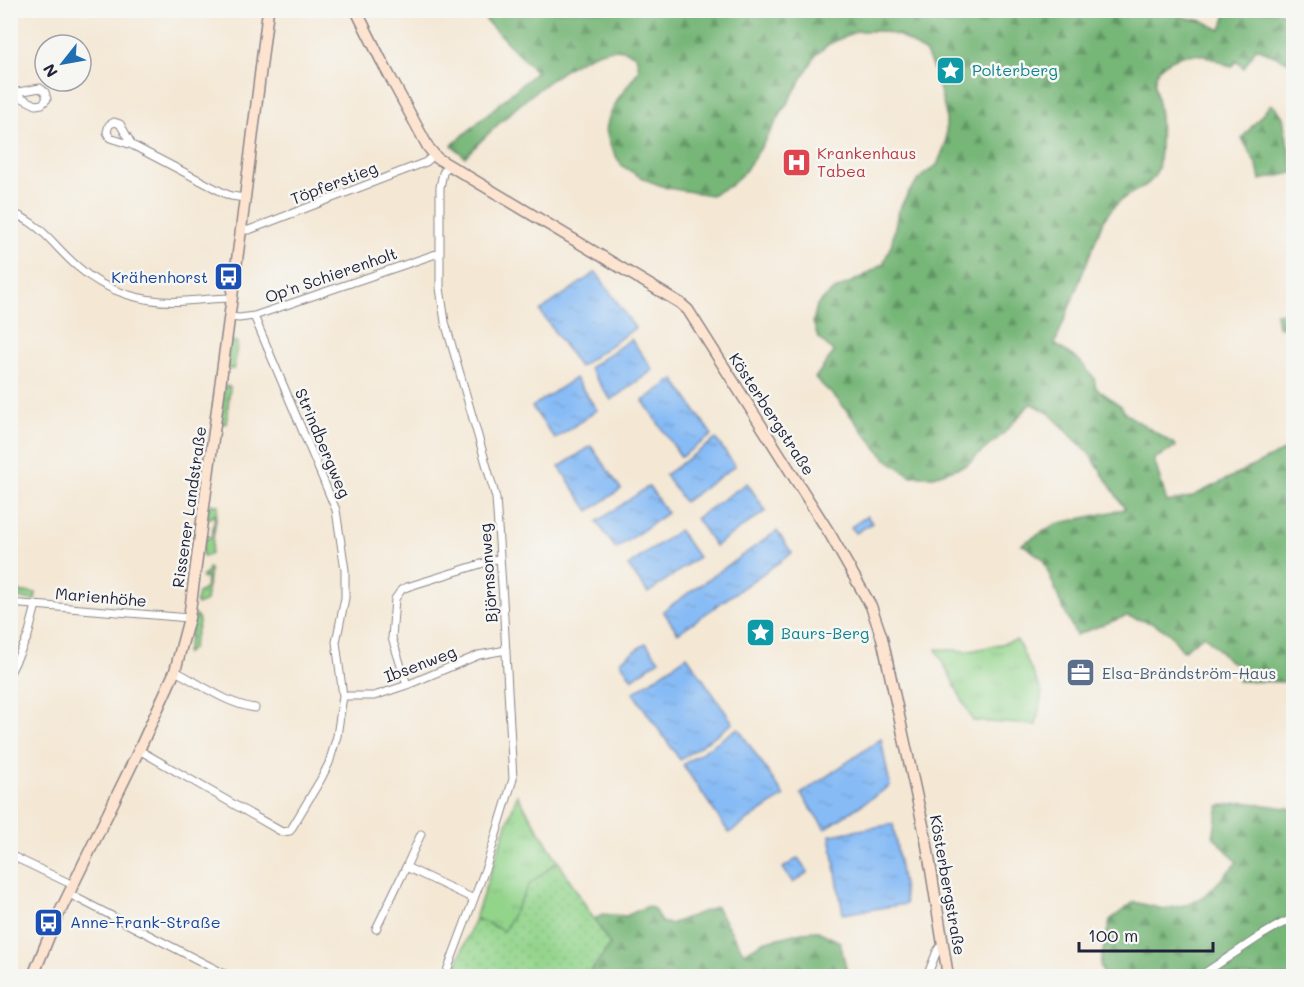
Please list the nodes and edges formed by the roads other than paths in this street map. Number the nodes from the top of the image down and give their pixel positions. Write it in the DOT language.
graph roads {
  1 [pos="268,10"];
  2 [pos="356,10"];
  3 [pos="132,145"];
  4 [pos="434,155"];
  5 [pos="448,165"];
  6 [pos="245,198"];
  7 [pos="10,212"];
  8 [pos="241,230"];
  9 [pos="439,253"];
  10 [pos="231,298"];
  11 [pos="254,315"];
  12 [pos="230,317"];
  13 [pos="500,558"];
  14 [pos="10,603"];
  15 [pos="36,605"];
  16 [pos="189,618"];
  17 [pos="506,650"];
  18 [pos="175,671"];
  19 [pos="10,673"];
  20 [pos="407,685"];
  21 [pos="343,696"];
  22 [pos="255,708"];
  23 [pos="139,750"];
  24 [pos="421,834"];
  25 [pos="10,855"];
  26 [pos="405,867"];
  27 [pos="71,889"];
  28 [pos="474,899"];
  29 [pos="1293,918"];
  30 [pos="376,929"];
  31 [pos="943,946"];
  32 [pos="33,976"];
  33 [pos="229,976"];
  34 [pos="445,976"];
  35 [pos="927,976"];
  36 [pos="948,976"];
  37 [pos="1200,976"];
  1 -- 6 [label="street, Rissener Landstraße"];
  2 -- 4 [label="street, Kösterbergstraße"];
  3 -- 6 [label="street"];
  4 -- 5 [label="street, Kösterbergstraße"];
  4 -- 8 [label="street, Töpferstieg"];
  5 -- 9 [label="street, Björnsonweg"];
  5 -- 31 [label="street, Kösterbergstraße"];
  6 -- 8 [label="street, Rissener Landstraße"];
  7 -- 10 [label="street"];
  8 -- 10 [label="street, Rissener Landstraße"];
  9 -- 11 [label="street, Op'n Schierenholt"];
  9 -- 13 [label="street, Björnsonweg"];
  10 -- 12 [label="street, Rissener Landstraße"];
  11 -- 12 [label="street, Op'n Schierenholt"];
  11 -- 21 [label="street, Strindbergweg"];
  12 -- 16 [label="street, Rissener Landstraße"];
  13 -- 17 [label="street, Björnsonweg"];
  13 -- 20 [label="street"];
  14 -- 15 [label="street, Marienhöhe"];
  15 -- 16 [label="street, Marienhöhe"];
  15 -- 19 [label="street"];
  16 -- 18 [label="street, Rissener Landstraße"];
  17 -- 20 [label="street, Ibsenweg"];
  17 -- 28 [label="street, Björnsonweg"];
  18 -- 22 [label="street"];
  18 -- 23 [label="street, Rissener Landstraße"];
  20 -- 21 [label="street, Ibsenweg"];
  21 -- 23 [label="street, Strindbergweg"];
  23 -- 27 [label="street, Rissener Landstraße"];
  24 -- 26 [label="street"];
  25 -- 27 [label="street"];
  26 -- 28 [label="street"];
  26 -- 30 [label="street"];
  27 -- 32 [label="street, Rissener Landstraße"];
  27 -- 33 [label="street"];
  28 -- 34 [label="street, Björnsonweg"];
  29 -- 37 [label="street"];
  31 -- 35 [label="street"];
  31 -- 36 [label="street, Kösterbergstraße"];
}
